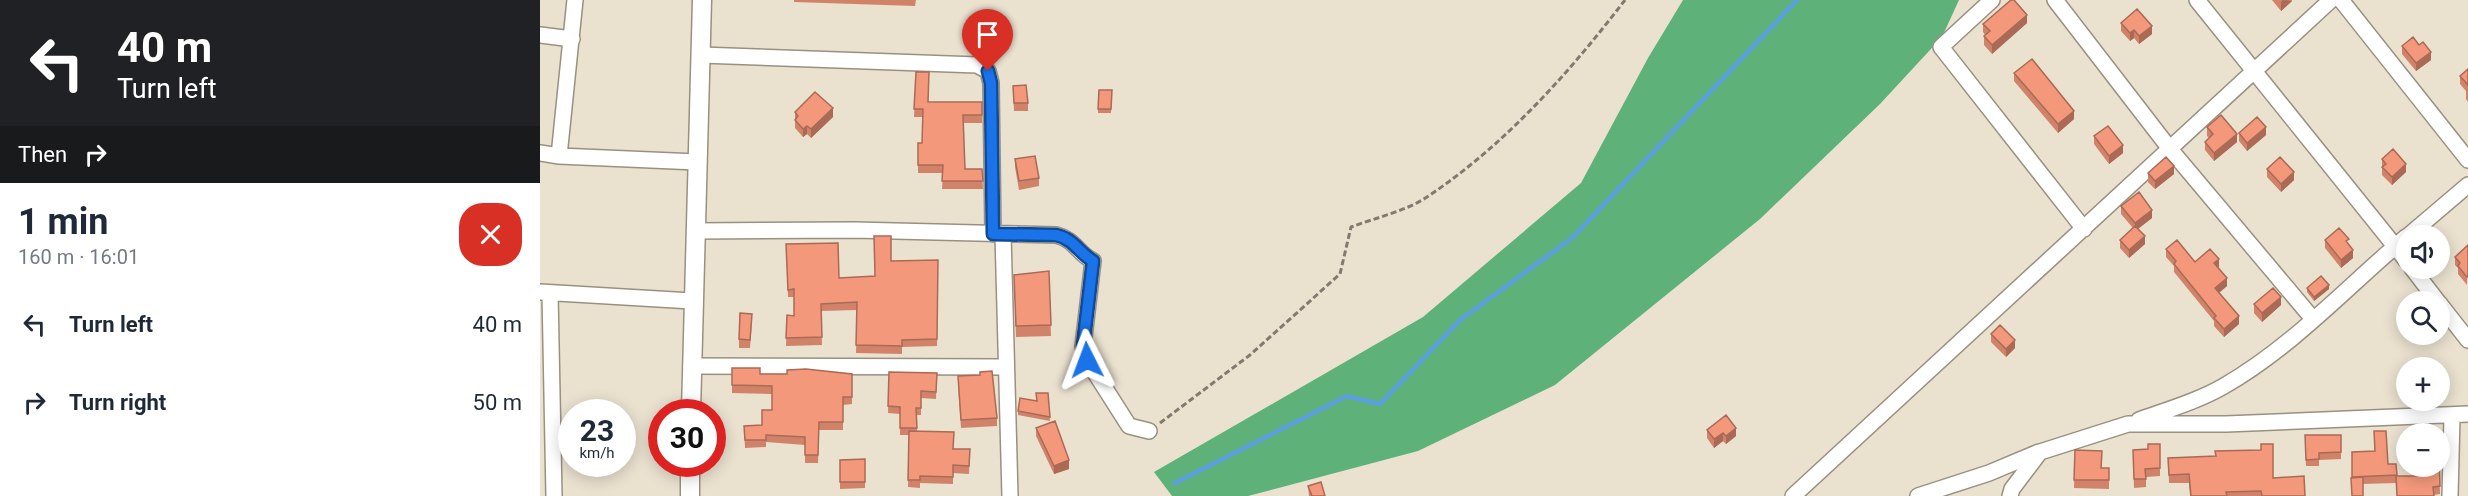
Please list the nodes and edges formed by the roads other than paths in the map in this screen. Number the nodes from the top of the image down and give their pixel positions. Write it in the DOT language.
graph roads {
  1 [pos="575,0"];
  2 [pos="702,0"];
  3 [pos="1992,0"];
  4 [pos="2055,0"];
  5 [pos="2198,0"];
  6 [pos="2331,0"];
  7 [pos="2341,0"];
  8 [pos="540,35"];
  9 [pos="572,39"];
  10 [pos="701,55"];
  11 [pos="2254,69"];
  12 [pos="2170,149"];
  13 [pos="540,153"];
  14 [pos="559,156"];
  15 [pos="2468,160"];
  16 [pos="697,162"];
  17 [pos="2468,185"];
  18 [pos="2421,225"];
  19 [pos="2084,229"];
  20 [pos="696,231"];
  21 [pos="2396,232"];
  22 [pos="998,234"];
  23 [pos="2396,246"];
  24 [pos="2420,279"];
  25 [pos="2430,291"];
  26 [pos="545,292"];
  27 [pos="692,301"];
  28 [pos="2450,317"];
  29 [pos="2313,319"];
  30 [pos="2468,340"];
  31 [pos="691,366"];
  32 [pos="1005,367"];
  33 [pos="691,399"];
  34 [pos="2468,414"];
  35 [pos="2452,416"];
  36 [pos="2128,424"];
  37 [pos="1149,431"];
  38 [pos="2040,452"];
  39 [pos="690,477"];
  40 [pos="554,496"];
  41 [pos="690,496"];
  42 [pos="1010,496"];
  43 [pos="1793,496"];
  44 [pos="1918,496"];
  45 [pos="2010,496"];
  46 [pos="2450,496"];
  1 -- 9 [label="street"];
  2 -- 10 [label="street"];
  3 -- 19 [label="street"];
  4 -- 12 [label="street"];
  5 -- 11 [label="street"];
  6 -- 11 [label="street"];
  7 -- 15 [label="street"];
  8 -- 9 [label="street"];
  9 -- 14 [label="street"];
  10 -- 16 [label="street"];
  10 -- 22 [label="street"];
  11 -- 12 [label="street"];
  11 -- 21 [label="street"];
  12 -- 19 [label="street"];
  12 -- 29 [label="street"];
  13 -- 14 [label="street"];
  14 -- 16 [label="street"];
  16 -- 20 [label="street"];
  17 -- 18 [label="street"];
  19 -- 43 [label="street"];
  20 -- 22 [label="street"];
  20 -- 27 [label="street"];
  22 -- 32 [label="street"];
  22 -- 37 [label="street"];
  23 -- 29 [label="street"];
  24 -- 25 [label="street"];
  26 -- 27 [label="street"];
  26 -- 40 [label="street"];
  27 -- 31 [label="street"];
  28 -- 30 [label="street"];
  29 -- 36 [label="street"];
  31 -- 32 [label="street"];
  31 -- 33 [label="street"];
  32 -- 42 [label="street"];
  34 -- 35 [label="street"];
  35 -- 36 [label="street"];
  35 -- 46 [label="street"];
  36 -- 38 [label="street"];
  38 -- 44 [label="street"];
  38 -- 45 [label="street"];
  39 -- 41 [label="street"];
}
